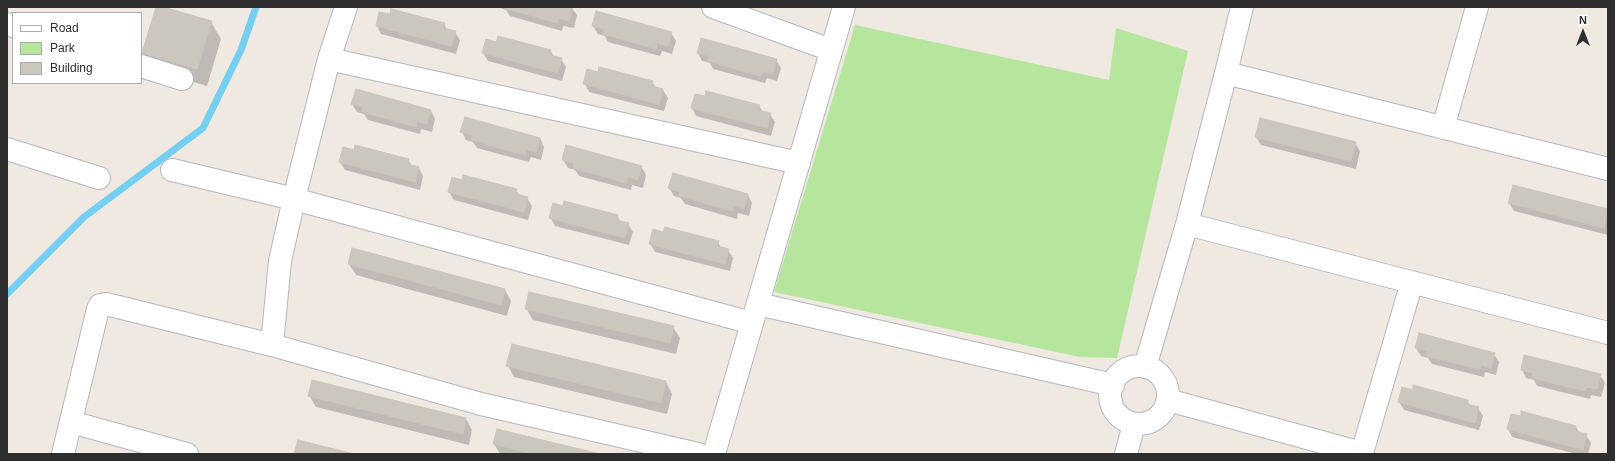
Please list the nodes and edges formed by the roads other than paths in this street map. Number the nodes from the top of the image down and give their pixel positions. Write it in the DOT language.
graph roads {
  1 [pos="346,7"];
  2 [pos="713,7"];
  3 [pos="844,7"];
  4 [pos="1242,7"];
  5 [pos="1477,7"];
  6 [pos="831,50"];
  7 [pos="330,59"];
  8 [pos="142,66"];
  9 [pos="1226,73"];
  10 [pos="182,78"];
  11 [pos="1443,128"];
  12 [pos="7,149"];
  13 [pos="799,163"];
  14 [pos="1608,169"];
  15 [pos="172,170"];
  16 [pos="99,178"];
  17 [pos="294,199"];
  18 [pos="1187,224"];
  19 [pos="1412,282"];
  20 [pos="755,313"];
  21 [pos="1608,333"];
  22 [pos="272,345"];
  23 [pos="1145,367"];
  24 [pos="1113,385"];
  25 [pos="1168,400"];
  26 [pos="71,422"];
  27 [pos="1134,424"];
  28 [pos="63,454"];
  29 [pos="187,454"];
  30 [pos="698,454"];
  31 [pos="714,454"];
  32 [pos="1126,454"];
  33 [pos="1364,454"];
  1 -- 7 [label="street"];
  2 -- 6 [label="street"];
  3 -- 6 [label="street"];
  4 -- 9 [label="street"];
  5 -- 11 [label="street"];
  6 -- 13 [label="street"];
  7 -- 13 [label="street"];
  7 -- 17 [label="street"];
  8 -- 10 [label="street"];
  9 -- 11 [label="street"];
  9 -- 18 [label="street"];
  11 -- 14 [label="street"];
  12 -- 16 [label="street"];
  13 -- 20 [label="street"];
  15 -- 17 [label="street"];
  17 -- 20 [label="street"];
  17 -- 22 [label="street"];
  18 -- 19 [label="street"];
  18 -- 23 [label="street"];
  19 -- 21 [label="street"];
  19 -- 33 [label="street"];
  20 -- 24 [label="street"];
  20 -- 31 [label="street"];
  22 -- 26 [label="street"];
  22 -- 30 [label="street"];
  23 -- 24 [label="street"];
  23 -- 25 [label="street"];
  24 -- 27 [label="street"];
  25 -- 27 [label="street"];
  25 -- 33 [label="street"];
  26 -- 28 [label="street"];
  26 -- 29 [label="street"];
  27 -- 32 [label="street"];
}
